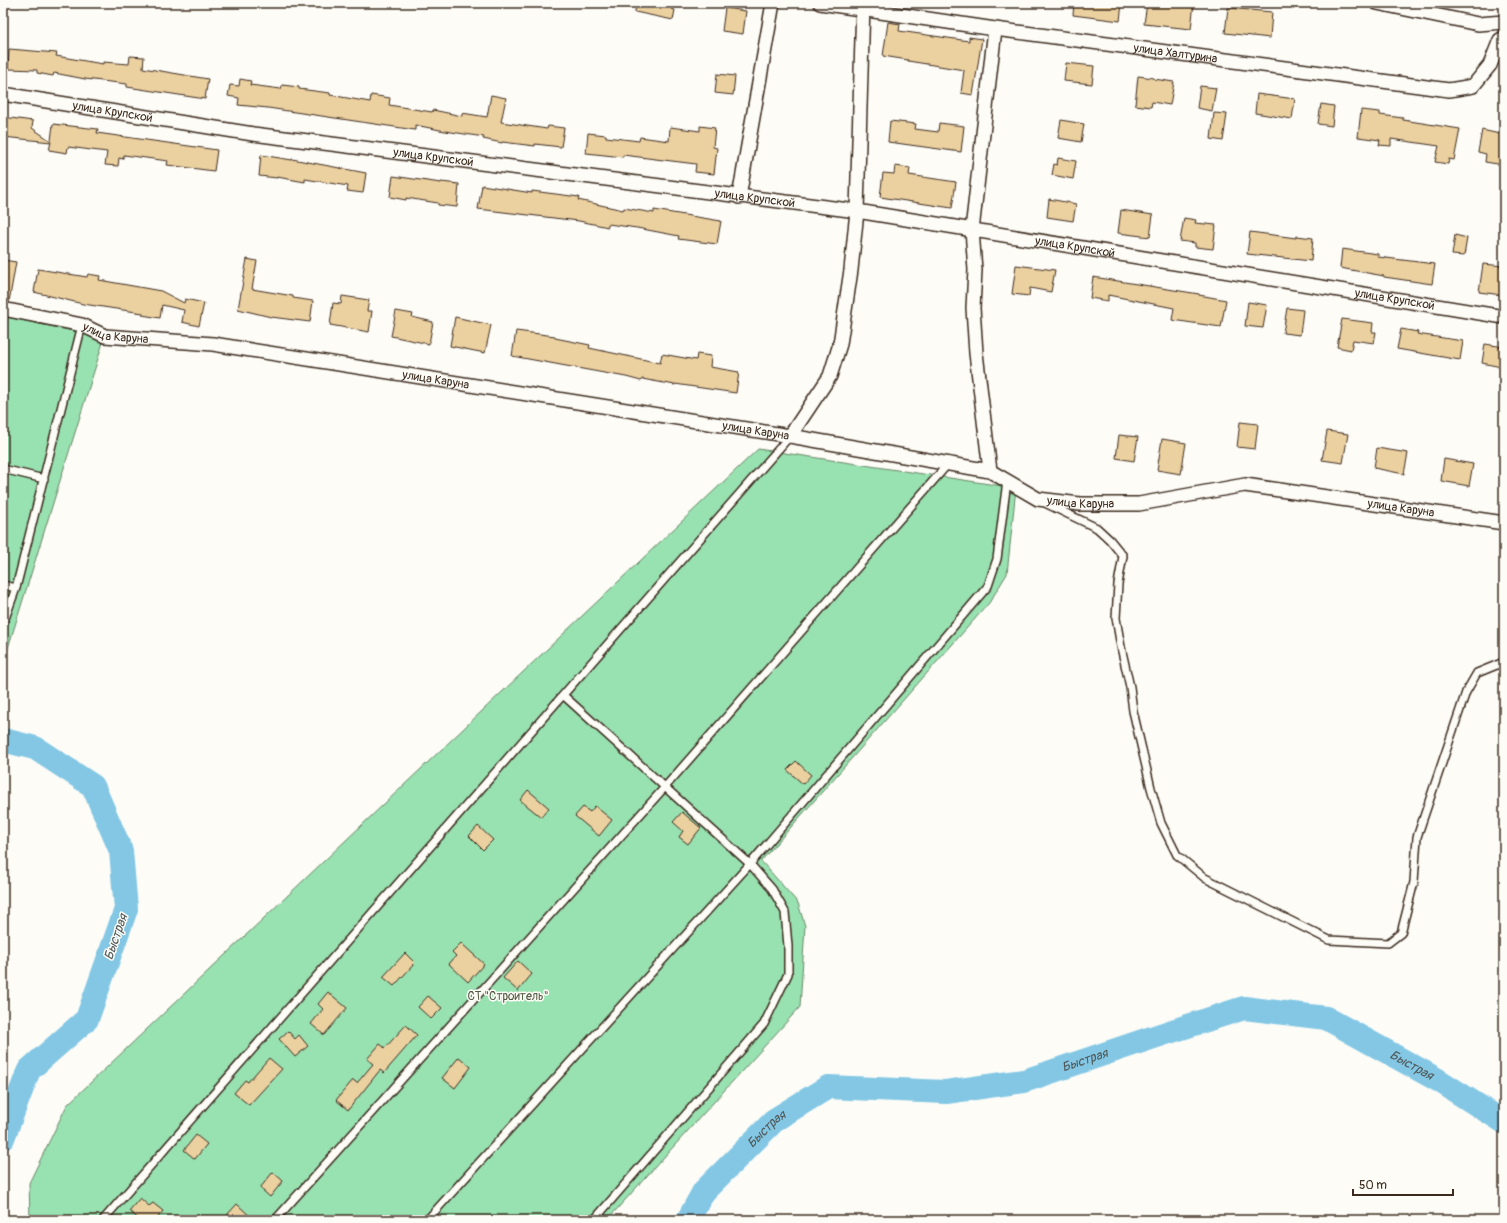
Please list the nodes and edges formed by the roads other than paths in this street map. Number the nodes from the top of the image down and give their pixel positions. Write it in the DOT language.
graph roads {
  1 [pos="773,3"];
  2 [pos="820,3"];
  3 [pos="1377,3"];
  4 [pos="863,6"];
  5 [pos="1504,22"];
  6 [pos="995,29"];
  7 [pos="1504,38"];
  8 [pos="3,94"];
  9 [pos="740,197"];
  10 [pos="857,212"];
  11 [pos="972,230"];
  12 [pos="3,309"];
  13 [pos="1504,317"];
  14 [pos="82,324"];
  15 [pos="790,436"];
  16 [pos="948,464"];
  17 [pos="3,469"];
  18 [pos="990,471"];
  19 [pos="44,479"];
  20 [pos="1007,481"];
  21 [pos="1038,499"];
  22 [pos="1504,523"];
  23 [pos="3,585"];
  24 [pos="16,588"];
  25 [pos="3,624"];
  26 [pos="1504,662"];
  27 [pos="563,695"];
  28 [pos="665,787"];
  29 [pos="750,864"];
  30 [pos="103,1220"];
  31 [pos="275,1220"];
  32 [pos="427,1220"];
  33 [pos="594,1220"];
  1 -- 9 [label="street"];
  2 -- 4 [label="street, улица Халтурина"];
  3 -- 5 [label="street"];
  4 -- 6 [label="street, улица Халтурина"];
  4 -- 10 [label="street"];
  6 -- 7 [label="street, улица Халтурина"];
  6 -- 11 [label="street"];
  8 -- 9 [label="street, улица Крупской"];
  9 -- 10 [label="street, улица Крупской"];
  10 -- 11 [label="street, улица Крупской"];
  10 -- 15 [label="street"];
  11 -- 13 [label="street, улица Крупской"];
  11 -- 18 [label="street"];
  12 -- 14 [label="street, улица Каруна"];
  14 -- 15 [label="street, улица Каруна"];
  14 -- 19 [label="lane"];
  15 -- 16 [label="street, улица Каруна"];
  15 -- 27 [label="lane"];
  16 -- 18 [label="street, улица Каруна"];
  16 -- 28 [label="lane"];
  17 -- 19 [label="lane"];
  18 -- 20 [label="street, улица Каруна"];
  19 -- 24 [label="lane"];
  20 -- 21 [label="street, улица Каруна"];
  20 -- 29 [label="lane"];
  21 -- 22 [label="street, улица Каруна"];
  21 -- 26 [label="lane"];
  23 -- 24 [label="lane"];
  24 -- 25 [label="lane"];
  27 -- 28 [label="lane"];
  27 -- 30 [label="lane"];
  28 -- 29 [label="lane"];
  28 -- 31 [label="lane"];
  29 -- 32 [label="lane"];
  29 -- 33 [label="lane"];
}
